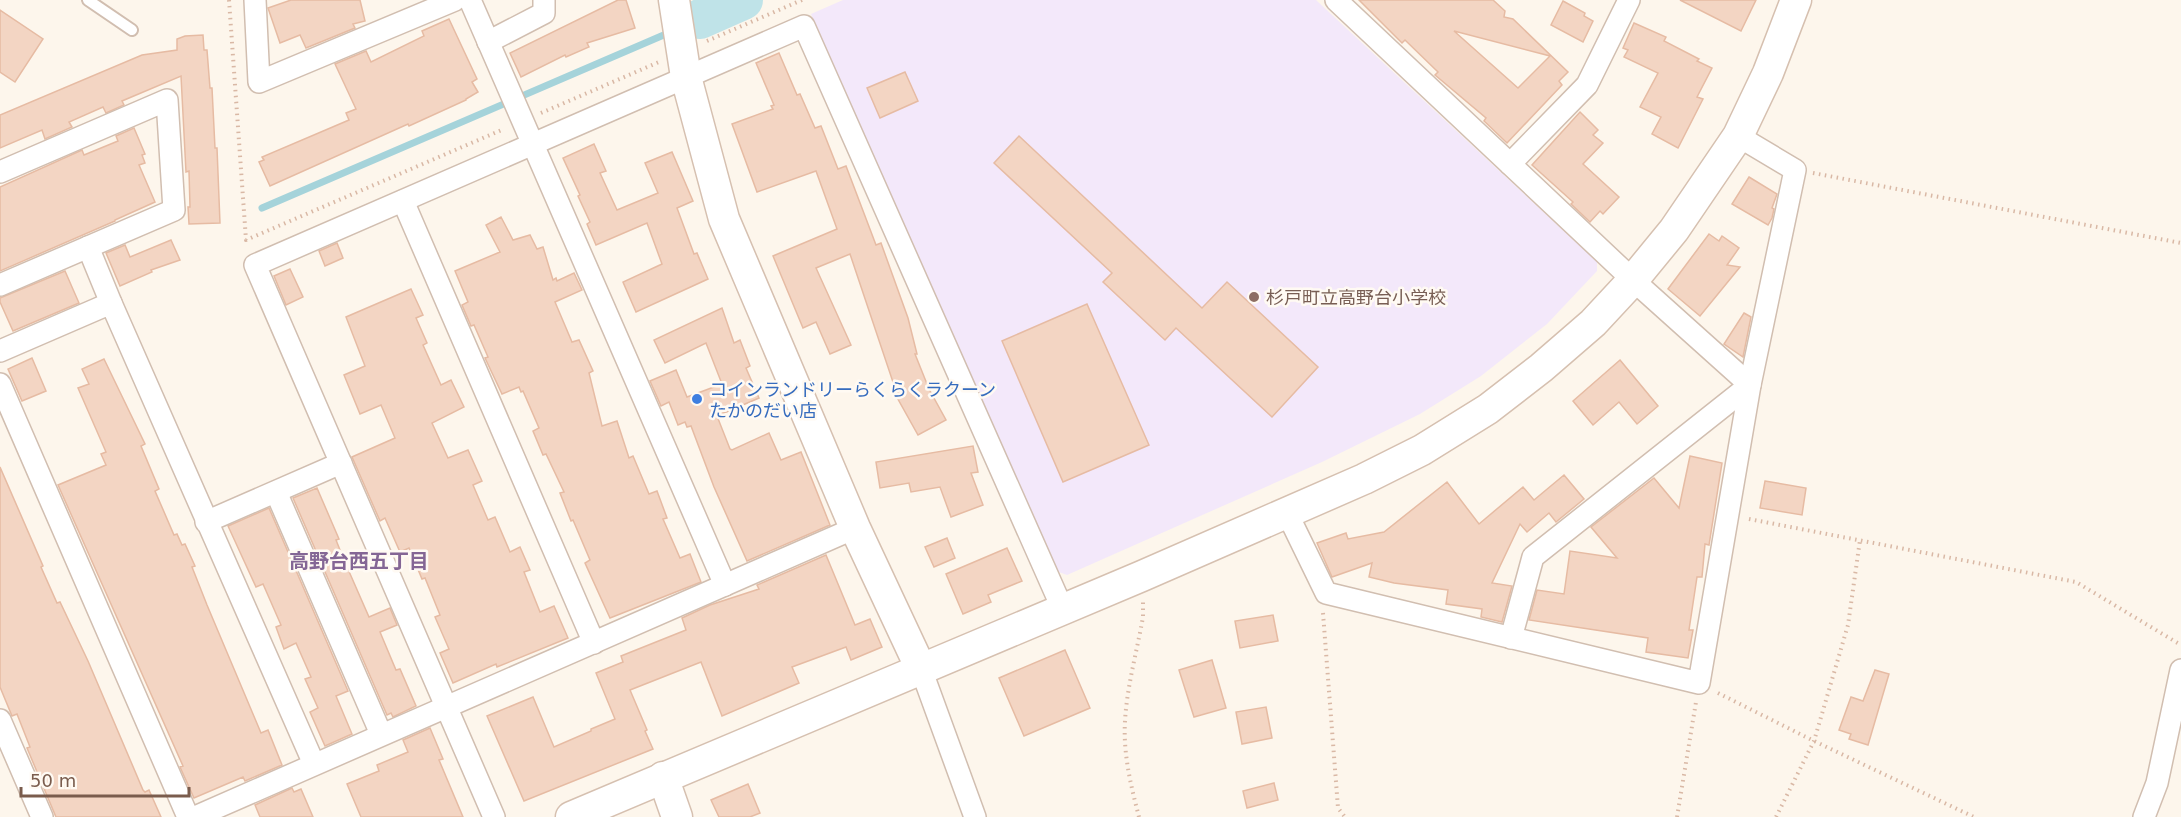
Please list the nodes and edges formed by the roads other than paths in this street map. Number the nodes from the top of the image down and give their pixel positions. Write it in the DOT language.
graph roads {
  1 [pos="88,0"];
  2 [pos="255,0"];
  3 [pos="454,0"];
  4 [pos="470,0"];
  5 [pos="544,0"];
  6 [pos="1336,0"];
  7 [pos="1629,0"];
  8 [pos="1796,0"];
  9 [pos="679,2"];
  10 [pos="132,30"];
  11 [pos="488,42"];
  12 [pos="687,77"];
  13 [pos="1738,136"];
  14 [pos="532,143"];
  15 [pos="1510,164"];
  16 [pos="0,172"];
  17 [pos="403,201"];
  18 [pos="88,247"];
  19 [pos="1633,280"];
  20 [pos="0,285"];
  21 [pos="111,303"];
  22 [pos="0,351"];
  23 [pos="0,384"];
  24 [pos="1750,385"];
  25 [pos="341,463"];
  26 [pos="276,492"];
  27 [pos="1287,513"];
  28 [pos="206,522"];
  29 [pos="855,528"];
  30 [pos="725,585"];
  31 [pos="1063,610"];
  32 [pos="1511,638"];
  33 [pos="594,643"];
  34 [pos="921,669"];
  35 [pos="2181,670"];
  36 [pos="446,706"];
  37 [pos="0,720"];
  38 [pos="381,734"];
  39 [pos="314,764"];
  40 [pos="663,777"];
  41 [pos="42,817"];
  42 [pos="188,817"];
  43 [pos="195,817"];
  44 [pos="494,817"];
  45 [pos="571,817"];
  46 [pos="677,817"];
  47 [pos="975,817"];
  48 [pos="2144,817"];
  1 -- 10 [label="lane"];
  2 -- 3 [label="street"];
  4 -- 11 [label="street"];
  5 -- 11 [label="street"];
  6 -- 15 [label="street"];
  7 -- 15 [label="street"];
  8 -- 13 [label="street"];
  9 -- 12 [label="street"];
  11 -- 14 [label="street"];
  12 -- 14 [label="street"];
  12 -- 29 [label="street"];
  12 -- 31 [label="street"];
  13 -- 19 [label="street"];
  13 -- 24 [label="street"];
  14 -- 17 [label="street"];
  14 -- 30 [label="street"];
  15 -- 19 [label="street"];
  16 -- 18 [label="street"];
  17 -- 25 [label="street"];
  17 -- 33 [label="street"];
  18 -- 20 [label="street"];
  18 -- 21 [label="street"];
  19 -- 24 [label="street"];
  19 -- 27 [label="street"];
  21 -- 22 [label="street"];
  21 -- 28 [label="street"];
  23 -- 42 [label="street"];
  24 -- 32 [label="street"];
  24 -- 32 [label="street"];
  25 -- 26 [label="street"];
  25 -- 36 [label="street"];
  26 -- 28 [label="street"];
  26 -- 38 [label="street"];
  27 -- 31 [label="street"];
  27 -- 32 [label="street"];
  28 -- 39 [label="street"];
  29 -- 30 [label="street"];
  29 -- 34 [label="street"];
  30 -- 33 [label="street"];
  31 -- 34 [label="street"];
  33 -- 36 [label="street"];
  34 -- 40 [label="street"];
  34 -- 47 [label="street"];
  35 -- 48 [label="street"];
  36 -- 38 [label="street"];
  36 -- 44 [label="street"];
  37 -- 41 [label="street"];
  38 -- 39 [label="street"];
  39 -- 43 [label="street"];
  40 -- 45 [label="street"];
  40 -- 46 [label="street"];
}
